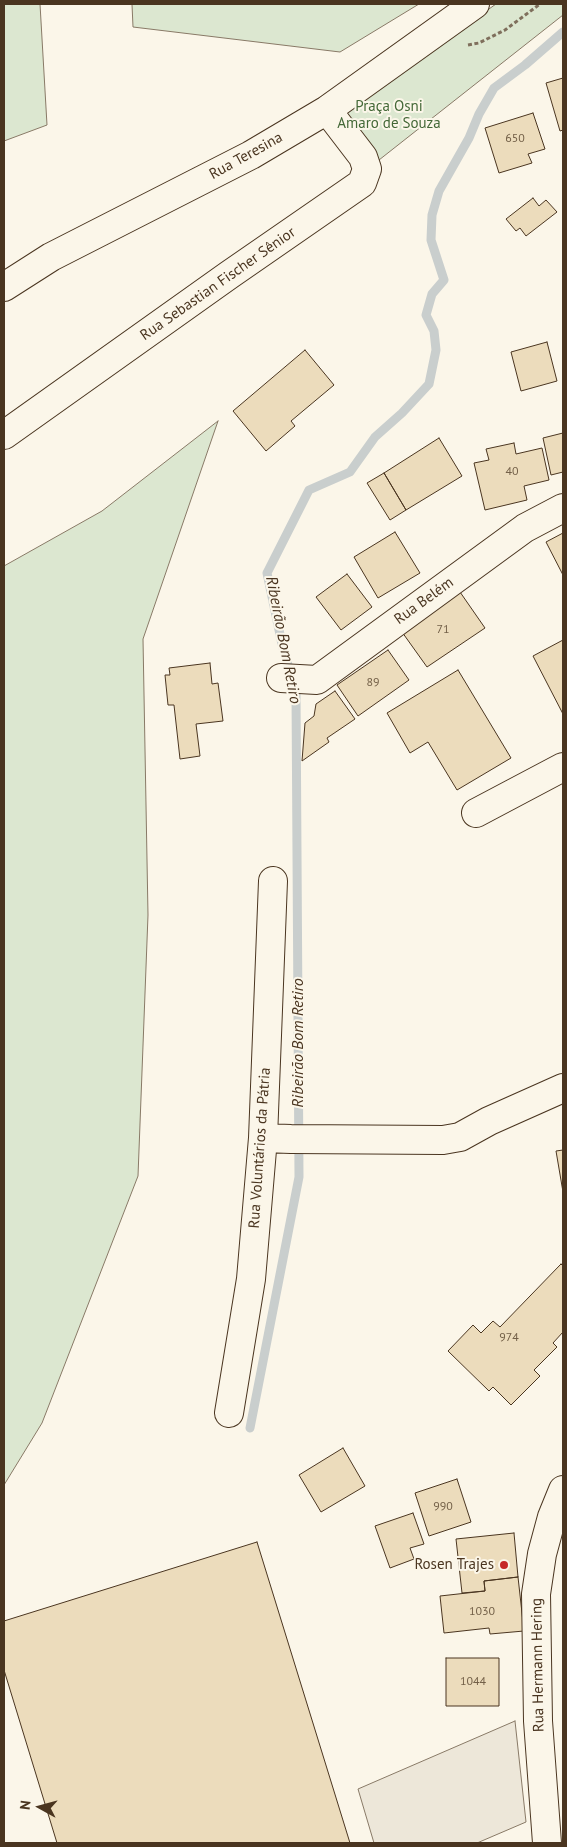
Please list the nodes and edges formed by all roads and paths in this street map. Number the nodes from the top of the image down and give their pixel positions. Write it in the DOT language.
graph roads {
  1 [pos="474,4"];
  2 [pos="327,110"];
  3 [pos="4,287"];
  4 [pos="4,435"];
  5 [pos="563,508"];
  6 [pos="281,678"];
  7 [pos="563,767"];
  8 [pos="476,813"];
  9 [pos="273,881"];
  10 [pos="563,1088"];
  11 [pos="263,1138"];
  12 [pos="229,1412"];
  13 [pos="563,1490"];
  14 [pos="547,1843"];
  1 -- 2 [label="street, Rua Teresina"];
  2 -- 3 [label="street, Rua Teresina"];
  2 -- 4 [label="street, Rua Sebastian Fischer Sênior"];
  5 -- 6 [label="street, Rua Belém"];
  7 -- 8 [label="street"];
  9 -- 11 [label="street, Rua Voluntários da Pátria"];
  10 -- 11 [label="street"];
  11 -- 12 [label="street, Rua Voluntários da Pátria"];
  13 -- 14 [label="street, Rua Hermann Hering"];
}
